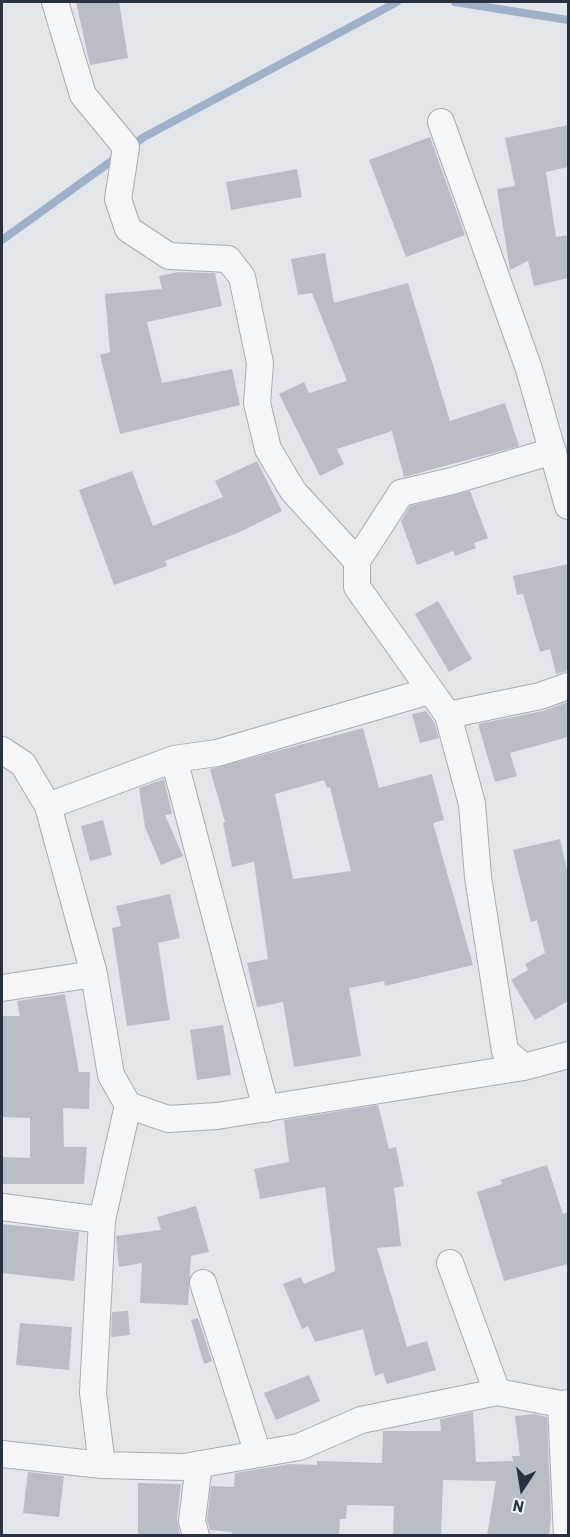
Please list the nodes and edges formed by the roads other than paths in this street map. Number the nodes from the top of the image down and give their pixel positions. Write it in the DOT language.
graph roads {
  1 [pos="55,2"];
  2 [pos="441,122"];
  3 [pos="553,451"];
  4 [pos="568,506"];
  5 [pos="357,561"];
  6 [pos="568,687"];
  7 [pos="429,691"];
  8 [pos="448,715"];
  9 [pos="2,750"];
  10 [pos="174,759"];
  11 [pos="48,806"];
  12 [pos="94,974"];
  13 [pos="2,988"];
  14 [pos="568,1055"];
  15 [pos="524,1067"];
  16 [pos="128,1105"];
  17 [pos="266,1109"];
  18 [pos="2,1207"];
  19 [pos="102,1220"];
  20 [pos="450,1263"];
  21 [pos="203,1283"];
  22 [pos="497,1392"];
  23 [pos="565,1404"];
  24 [pos="2,1454"];
  25 [pos="258,1454"];
  26 [pos="199,1464"];
  27 [pos="102,1465"];
  28 [pos="196,1536"];
  29 [pos="567,1536"];
  1 -- 5 [label="street"];
  2 -- 3 [label="street"];
  3 -- 4 [label="street"];
  3 -- 5 [label="street"];
  5 -- 7 [label="street"];
  6 -- 8 [label="street"];
  7 -- 8 [label="street"];
  7 -- 10 [label="street"];
  8 -- 15 [label="street"];
  9 -- 11 [label="street"];
  10 -- 11 [label="street"];
  10 -- 17 [label="street"];
  11 -- 12 [label="street"];
  12 -- 13 [label="street"];
  12 -- 16 [label="street"];
  14 -- 15 [label="street"];
  15 -- 17 [label="street"];
  16 -- 17 [label="street"];
  16 -- 19 [label="street"];
  18 -- 19 [label="street"];
  19 -- 27 [label="street"];
  20 -- 22 [label="street"];
  21 -- 25 [label="street"];
  22 -- 23 [label="street"];
  22 -- 25 [label="street"];
  23 -- 29 [label="street"];
  24 -- 27 [label="street"];
  25 -- 26 [label="street"];
  26 -- 27 [label="street"];
  26 -- 28 [label="street"];
}
